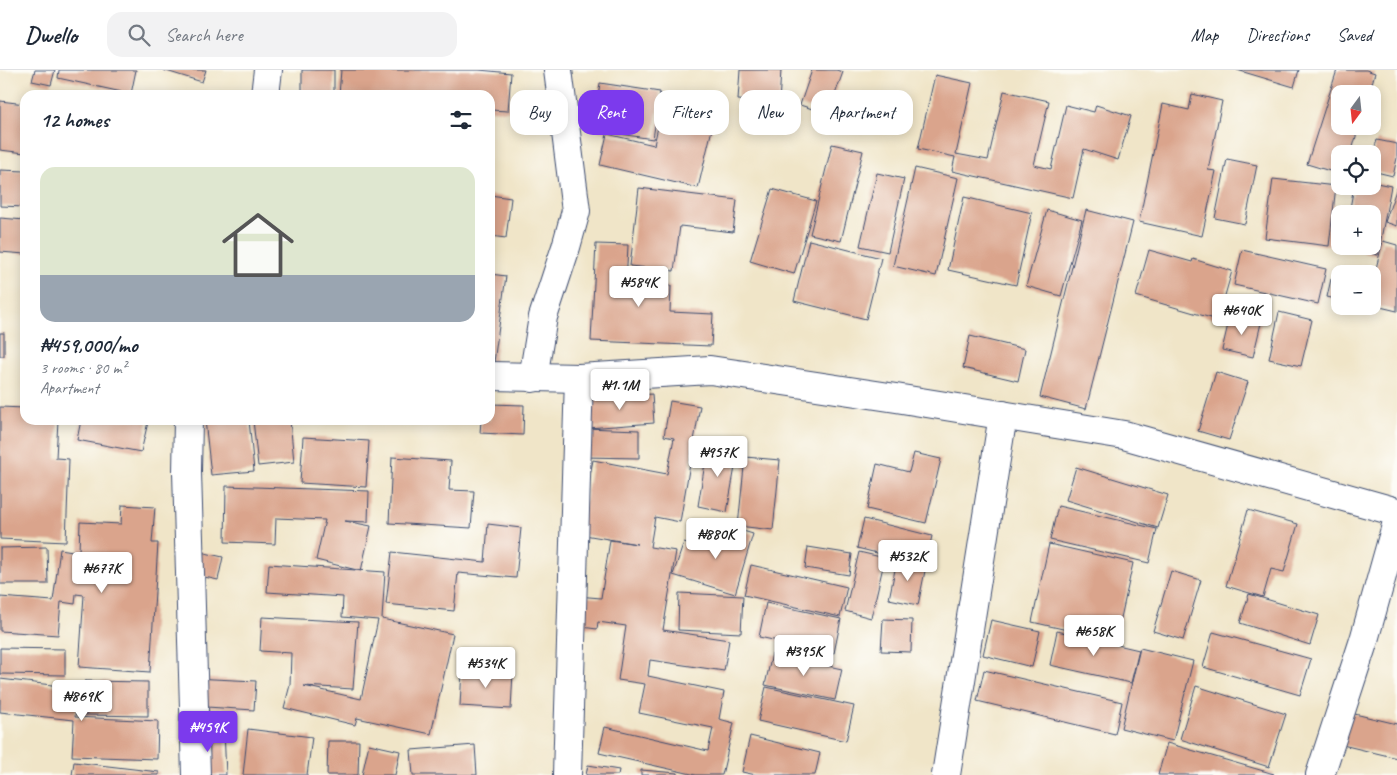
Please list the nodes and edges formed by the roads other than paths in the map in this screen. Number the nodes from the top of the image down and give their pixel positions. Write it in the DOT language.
graph roads {
  1 [pos="268,70"];
  2 [pos="558,70"];
  3 [pos="266,90"];
  4 [pos="495,376"];
  5 [pos="533,378"];
  6 [pos="579,378"];
  7 [pos="1003,415"];
  8 [pos="188,425"];
  9 [pos="1397,512"];
  10 [pos="1397,522"];
  11 [pos="196,775"];
  12 [pos="567,775"];
  13 [pos="946,775"];
  14 [pos="1320,775"];
  1 -- 3 [label="street"];
  2 -- 5 [label="street"];
  4 -- 5 [label="street"];
  5 -- 6 [label="street"];
  6 -- 7 [label="street"];
  6 -- 12 [label="street"];
  7 -- 9 [label="street"];
  7 -- 13 [label="street"];
  8 -- 11 [label="street"];
  10 -- 14 [label="street"];
}
